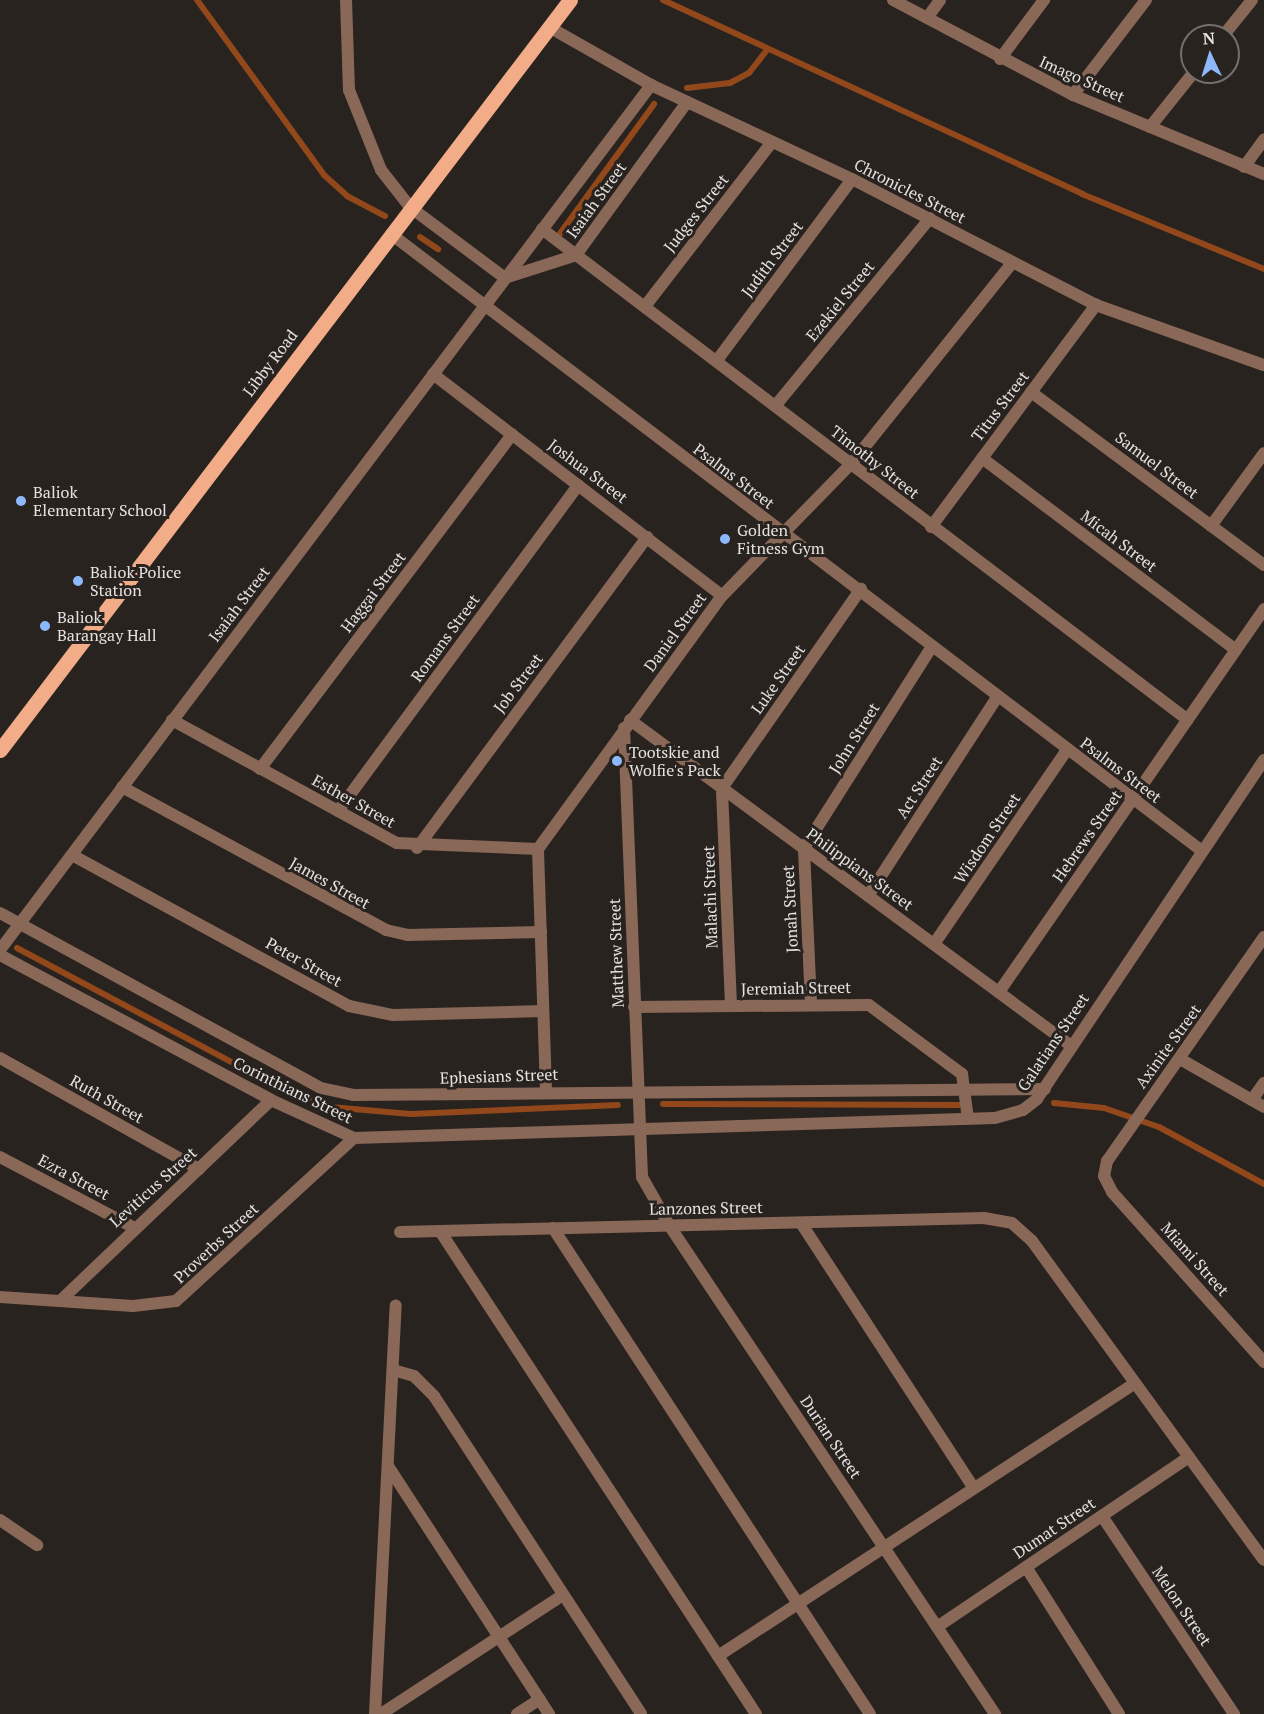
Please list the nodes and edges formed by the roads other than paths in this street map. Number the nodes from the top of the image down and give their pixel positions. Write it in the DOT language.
graph roads {
  1 [pos="346,0"];
  2 [pos="570,0"];
  3 [pos="893,0"];
  4 [pos="940,0"];
  5 [pos="1044,0"];
  6 [pos="1146,0"];
  7 [pos="1252,0"];
  8 [pos="927,18"];
  9 [pos="1233,24"];
  10 [pos="549,27"];
  11 [pos="1000,59"];
  12 [pos="1184,84"];
  13 [pos="651,85"];
  14 [pos="1073,95"];
  15 [pos="687,102"];
  16 [pos="1150,127"];
  17 [pos="1264,138"];
  18 [pos="772,142"];
  19 [pos="1244,167"];
  20 [pos="1264,174"];
  21 [pos="852,179"];
  22 [pos="410,207"];
  23 [pos="930,218"];
  24 [pos="542,229"];
  25 [pos="391,234"];
  26 [pos="576,255"];
  27 [pos="1011,264"];
  28 [pos="505,278"];
  29 [pos="485,305"];
  30 [pos="646,305"];
  31 [pos="1096,305"];
  32 [pos="718,359"];
  33 [pos="1264,365"];
  34 [pos="433,374"];
  35 [pos="1031,392"];
  36 [pos="776,405"];
  37 [pos="512,435"];
  38 [pos="1264,453"];
  39 [pos="982,458"];
  40 [pos="851,464"];
  41 [pos="578,485"];
  42 [pos="931,526"];
  43 [pos="1211,526"];
  44 [pos="780,531"];
  45 [pos="646,537"];
  46 [pos="1264,565"];
  47 [pos="861,589"];
  48 [pos="722,596"];
  49 [pos="1264,609"];
  50 [pos="932,646"];
  51 [pos="1236,650"];
  52 [pos="997,697"];
  53 [pos="172,720"];
  54 [pos="1188,720"];
  55 [pos="627,724"];
  56 [pos="0,750"];
  57 [pos="1067,750"];
  58 [pos="1264,760"];
  59 [pos="260,769"];
  60 [pos="122,787"];
  61 [pos="722,788"];
  62 [pos="1131,801"];
  63 [pos="338,811"];
  64 [pos="417,848"];
  65 [pos="804,848"];
  66 [pos="538,849"];
  67 [pos="1202,851"];
  68 [pos="72,855"];
  69 [pos="868,896"];
  70 [pos="0,913"];
  71 [pos="20,924"];
  72 [pos="541,932"];
  73 [pos="1264,937"];
  74 [pos="934,944"];
  75 [pos="0,953"];
  76 [pos="999,992"];
  77 [pos="812,1004"];
  78 [pos="731,1005"];
  79 [pos="634,1007"];
  80 [pos="543,1011"];
  81 [pos="1070,1045"];
  82 [pos="0,1058"];
  83 [pos="1180,1059"];
  84 [pos="1264,1083"];
  85 [pos="636,1089"];
  86 [pos="967,1089"];
  87 [pos="1045,1089"];
  88 [pos="546,1091"];
  89 [pos="271,1100"];
  90 [pos="1252,1100"];
  91 [pos="1264,1107"];
  92 [pos="968,1119"];
  93 [pos="638,1126"];
  94 [pos="354,1138"];
  95 [pos="0,1157"];
  96 [pos="199,1169"];
  97 [pos="1104,1176"];
  98 [pos="642,1177"];
  99 [pos="801,1222"];
  100 [pos="669,1225"];
  101 [pos="133,1227"];
  102 [pos="553,1228"];
  103 [pos="440,1231"];
  104 [pos="400,1232"];
  105 [pos="0,1297"];
  106 [pos="60,1301"];
  107 [pos="396,1306"];
  108 [pos="1264,1362"];
  109 [pos="393,1370"];
  110 [pos="1134,1384"];
  111 [pos="1189,1457"];
  112 [pos="388,1466"];
  113 [pos="974,1488"];
  114 [pos="1102,1516"];
  115 [pos="0,1520"];
  116 [pos="37,1545"];
  117 [pos="885,1547"];
  118 [pos="1264,1560"];
  119 [pos="1026,1567"];
  120 [pos="563,1594"];
  121 [pos="798,1604"];
  122 [pos="938,1627"];
  123 [pos="499,1636"];
  124 [pos="718,1656"];
  125 [pos="540,1699"];
  126 [pos="375,1714"];
  127 [pos="381,1714"];
  128 [pos="517,1714"];
  129 [pos="549,1714"];
  130 [pos="641,1714"];
  131 [pos="756,1714"];
  132 [pos="870,1714"];
  133 [pos="994,1714"];
  134 [pos="1119,1714"];
  135 [pos="1234,1714"];
  1 -- 22 [label="street"];
  2 -- 10 [label="main road, Libby Road"];
  3 -- 8 [label="street, Imago Street"];
  4 -- 8 [label="street"];
  5 -- 11 [label="street"];
  6 -- 14 [label="street"];
  7 -- 9 [label="street"];
  8 -- 11 [label="street, Imago Street"];
  10 -- 13 [label="street, Chronicles Street"];
  10 -- 22 [label="main road, Libby Road"];
  11 -- 14 [label="street, Imago Street"];
  12 -- 16 [label="street"];
  13 -- 15 [label="street, Chronicles Street"];
  13 -- 24 [label="street, Isaiah Street"];
  14 -- 16 [label="street, Imago Street"];
  15 -- 18 [label="street, Chronicles Street"];
  15 -- 26 [label="street, Isaiah Street"];
  16 -- 19 [label="street, Imago Street"];
  17 -- 19 [label="street"];
  18 -- 21 [label="street, Chronicles Street"];
  18 -- 30 [label="street, Judges Street"];
  19 -- 20 [label="street, Imago Street"];
  21 -- 23 [label="street, Chronicles Street"];
  21 -- 32 [label="street, Judith Street"];
  22 -- 25 [label="main road, Libby Road"];
  22 -- 28 [label="street"];
  23 -- 27 [label="street, Chronicles Street"];
  23 -- 36 [label="street, Ezekiel Street"];
  24 -- 26 [label="street, Timothy Street"];
  24 -- 28 [label="street, Isaiah Street"];
  25 -- 29 [label="street, Psalms Street"];
  25 -- 56 [label="main road, Libby Road"];
  26 -- 28 [label="street, Isaiah Street"];
  26 -- 30 [label="street, Timothy Street"];
  27 -- 31 [label="street, Chronicles Street"];
  27 -- 40 [label="street, Daniel Street"];
  28 -- 29 [label="street, Isaiah Street"];
  29 -- 34 [label="street, Isaiah Street"];
  29 -- 44 [label="street, Psalms Street"];
  30 -- 32 [label="street, Timothy Street"];
  31 -- 33 [label="street, Chronicles Street"];
  31 -- 35 [label="street, Titus Street"];
  32 -- 36 [label="street, Timothy Street"];
  34 -- 37 [label="street, Joshua Street"];
  34 -- 53 [label="street, Isaiah Street"];
  35 -- 39 [label="street, Titus Street"];
  35 -- 43 [label="street, Samuel Street"];
  36 -- 40 [label="street, Timothy Street"];
  37 -- 41 [label="street, Joshua Street"];
  37 -- 59 [label="street, Haggai Street"];
  38 -- 43 [label="street"];
  39 -- 42 [label="street, Titus Street"];
  39 -- 51 [label="street, Micah Street"];
  40 -- 42 [label="street, Timothy Street"];
  40 -- 44 [label="street, Daniel Street"];
  41 -- 45 [label="street, Joshua Street"];
  41 -- 63 [label="street, Romans Street"];
  42 -- 54 [label="street, Timothy Street"];
  43 -- 46 [label="street, Samuel Street"];
  44 -- 47 [label="street, Psalms Street"];
  44 -- 48 [label="street, Daniel Street"];
  45 -- 48 [label="street, Joshua Street"];
  45 -- 64 [label="street, Job Street"];
  47 -- 50 [label="street, Psalms Street"];
  47 -- 61 [label="street, Luke Street"];
  48 -- 55 [label="street, Daniel Street"];
  49 -- 51 [label="street, Hebrews Street"];
  50 -- 52 [label="street, Psalms Street"];
  50 -- 65 [label="street, John Street"];
  51 -- 54 [label="street, Hebrews Street"];
  52 -- 57 [label="street, Psalms Street"];
  52 -- 69 [label="street, Act Street"];
  53 -- 59 [label="street, Esther Street"];
  53 -- 60 [label="street, Isaiah Street"];
  54 -- 62 [label="street, Hebrews Street"];
  55 -- 61 [label="street, Philippians Street"];
  55 -- 66 [label="street, Daniel Street"];
  55 -- 79 [label="street, Matthew Street"];
  57 -- 62 [label="street, Psalms Street"];
  57 -- 74 [label="street, Wisdom Street"];
  58 -- 67 [label="street, Galatians Street"];
  59 -- 63 [label="street, Esther Street"];
  60 -- 68 [label="street, Isaiah Street"];
  60 -- 72 [label="street, James Street"];
  61 -- 65 [label="street, Philippians Street"];
  61 -- 78 [label="street, Malachi Street"];
  62 -- 67 [label="street, Psalms Street"];
  62 -- 76 [label="street, Hebrews Street"];
  63 -- 64 [label="street, Esther Street"];
  64 -- 66 [label="street, Esther Street"];
  65 -- 69 [label="street, Philippians Street"];
  65 -- 77 [label="street, Jonah Street"];
  66 -- 72 [label="street"];
  67 -- 81 [label="street, Galatians Street"];
  68 -- 71 [label="street, Isaiah Street"];
  68 -- 80 [label="street, Peter Street"];
  69 -- 74 [label="street, Philippians Street"];
  70 -- 71 [label="street, Ephesians Street"];
  71 -- 75 [label="street, Isaiah Street"];
  71 -- 88 [label="street, Ephesians Street"];
  72 -- 80 [label="street"];
  73 -- 83 [label="street, Axinite Street"];
  74 -- 76 [label="street, Philippians Street"];
  75 -- 89 [label="street, Corinthians Street"];
  76 -- 81 [label="street, Philippians Street"];
  77 -- 78 [label="street, Jeremiah Street"];
  77 -- 86 [label="street, Jeremiah Street"];
  78 -- 79 [label="street, Jeremiah Street"];
  79 -- 85 [label="street, Matthew Street"];
  80 -- 88 [label="street"];
  81 -- 87 [label="street, Galatians Street"];
  82 -- 96 [label="street, Ruth Street"];
  83 -- 90 [label="street"];
  83 -- 97 [label="street, Axinite Street"];
  84 -- 90 [label="street"];
  85 -- 86 [label="street, Ephesians Street"];
  85 -- 88 [label="street, Ephesians Street"];
  85 -- 93 [label="street, Matthew Street"];
  86 -- 87 [label="street, Ephesians Street"];
  86 -- 92 [label="street"];
  87 -- 92 [label="street, Galatians Street"];
  89 -- 94 [label="street, Corinthians Street"];
  89 -- 96 [label="street, Leviticus Street"];
  90 -- 91 [label="street"];
  92 -- 93 [label="street, Galatians Street"];
  93 -- 94 [label="street, Corinthians Street"];
  93 -- 98 [label="street, Matthew Street"];
  94 -- 106 [label="street, Proverbs Street"];
  95 -- 101 [label="street, Ezra Street"];
  96 -- 101 [label="street, Leviticus Street"];
  97 -- 108 [label="street, Miami Street"];
  98 -- 100 [label="street, Durian Street"];
  99 -- 100 [label="street, Lanzones Street"];
  99 -- 110 [label="street, Lanzones Street"];
  99 -- 113 [label="street"];
  100 -- 102 [label="street, Lanzones Street"];
  100 -- 117 [label="street, Durian Street"];
  101 -- 106 [label="street, Leviticus Street"];
  102 -- 103 [label="street, Lanzones Street"];
  102 -- 121 [label="street"];
  103 -- 104 [label="street, Lanzones Street"];
  103 -- 124 [label="street"];
  105 -- 106 [label="street, Proverbs Street"];
  107 -- 109 [label="street"];
  109 -- 112 [label="street"];
  109 -- 120 [label="street"];
  110 -- 111 [label="street"];
  110 -- 113 [label="street"];
  111 -- 114 [label="street, Dumat Street"];
  111 -- 118 [label="street"];
  112 -- 123 [label="street"];
  112 -- 126 [label="street"];
  113 -- 117 [label="street"];
  114 -- 119 [label="street, Dumat Street"];
  114 -- 135 [label="street, Melon Street"];
  115 -- 116 [label="street"];
  117 -- 121 [label="street"];
  117 -- 122 [label="street, Durian Street"];
  119 -- 122 [label="street, Dumat Street"];
  119 -- 134 [label="street"];
  120 -- 123 [label="street"];
  120 -- 130 [label="street"];
  121 -- 124 [label="street"];
  121 -- 132 [label="street"];
  122 -- 133 [label="street, Durian Street"];
  123 -- 125 [label="street"];
  123 -- 127 [label="street"];
  124 -- 131 [label="street"];
  125 -- 128 [label="street"];
  125 -- 129 [label="street"];
}
